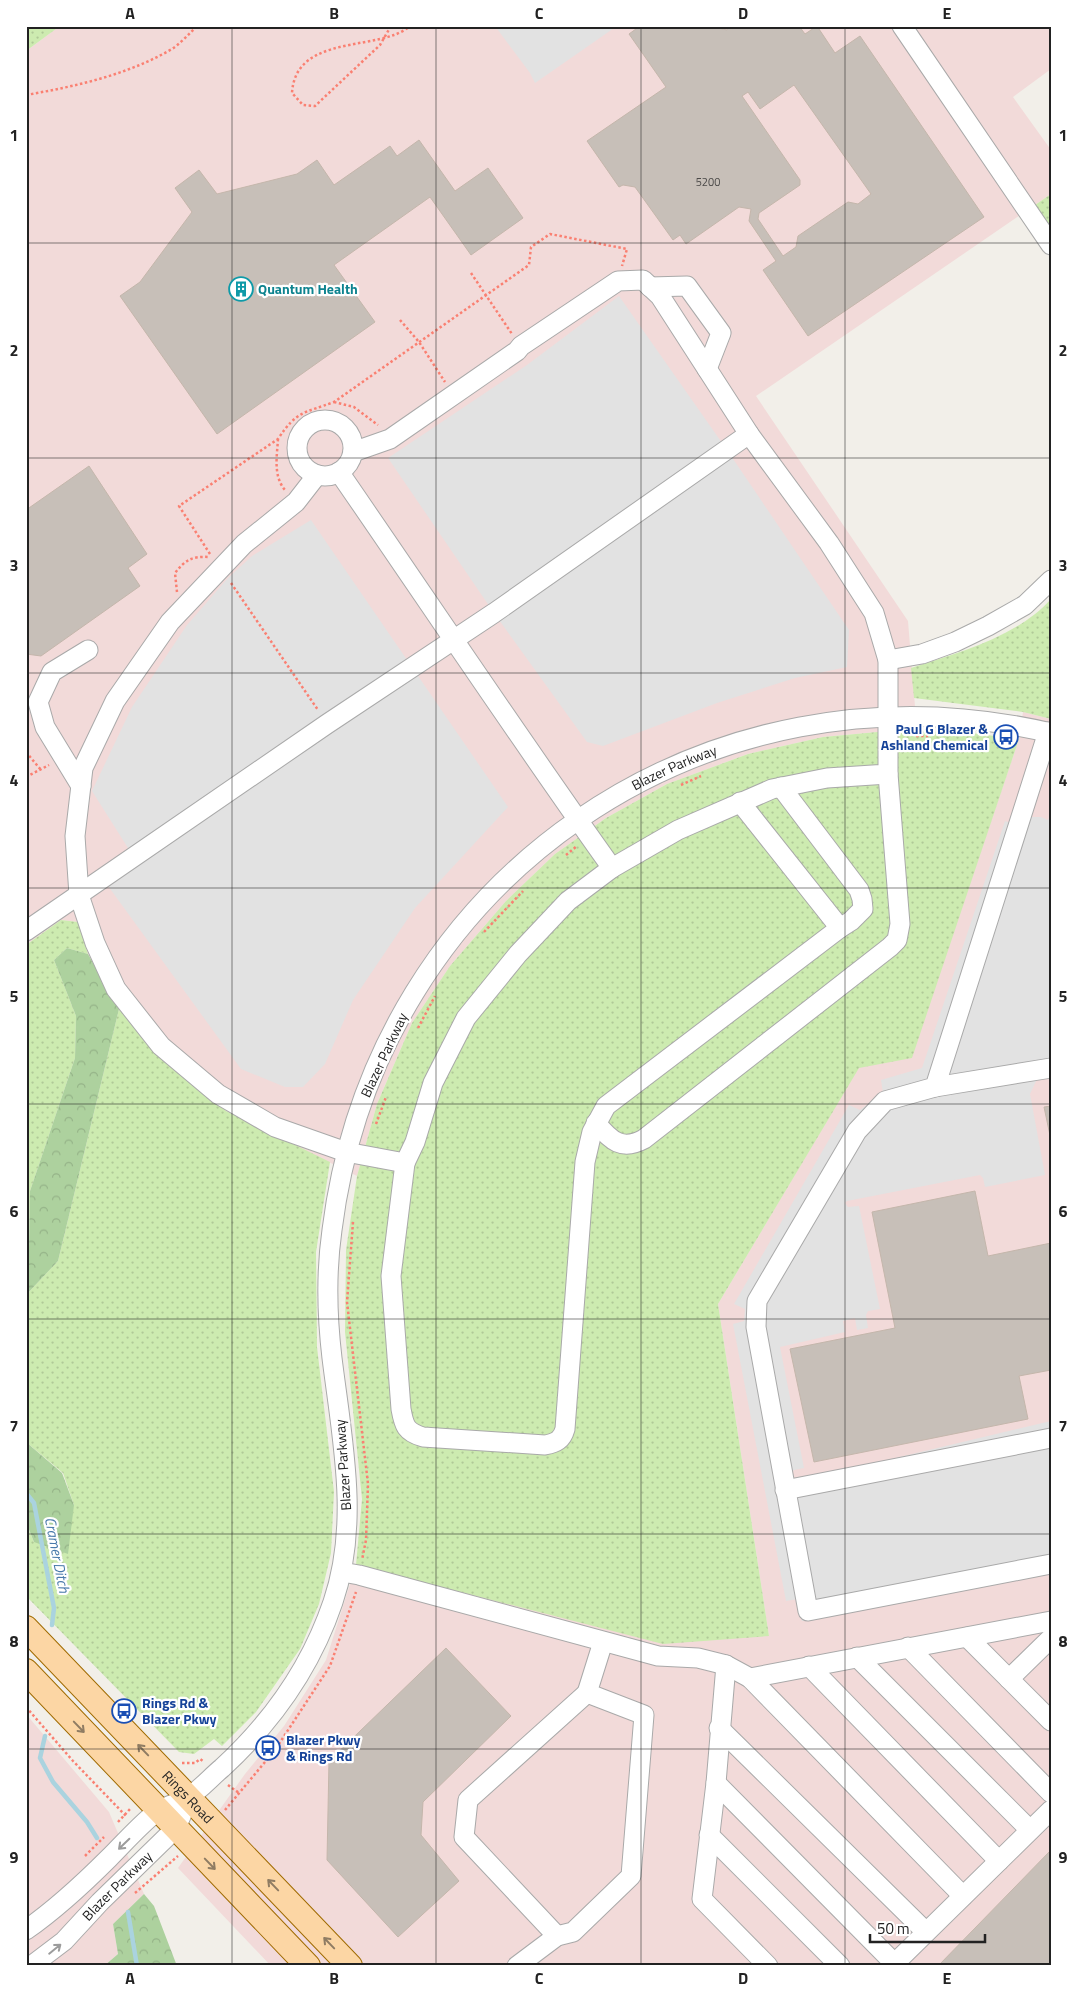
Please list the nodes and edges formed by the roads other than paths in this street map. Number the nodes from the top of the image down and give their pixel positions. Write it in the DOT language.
graph roads {
  1 [pos="902,26"];
  2 [pos="1051,245"];
  3 [pos="650,287"];
  4 [pos="707,369"];
  5 [pos="749,434"];
  6 [pos="353,452"];
  7 [pos="338,472"];
  8 [pos="317,475"];
  9 [pos="1051,580"];
  10 [pos="454,639"];
  11 [pos="88,650"];
  12 [pos="888,660"];
  13 [pos="887,717"];
  14 [pos="1050,732"];
  15 [pos="888,774"];
  16 [pos="81,786"];
  17 [pos="781,787"];
  18 [pos="740,802"];
  19 [pos="578,820"];
  20 [pos="612,868"];
  21 [pos="79,895"];
  22 [pos="840,928"];
  23 [pos="26,931"];
  24 [pos="1051,1068"];
  25 [pos="935,1087"];
  26 [pos="596,1123"];
  27 [pos="346,1152"];
  28 [pos="405,1163"];
  29 [pos="1051,1438"];
  30 [pos="786,1490"];
  31 [pos="1051,1564"];
  32 [pos="351,1574"];
  33 [pos="1051,1621"];
  34 [pos="26,1628"];
  35 [pos="967,1637"];
  36 [pos="1051,1638"];
  37 [pos="603,1642"];
  38 [pos="908,1648"];
  39 [pos="857,1657"];
  40 [pos="726,1665"];
  41 [pos="809,1666"];
  42 [pos="26,1670"];
  43 [pos="750,1678"];
  44 [pos="1009,1679"];
  45 [pos="587,1693"];
  46 [pos="1047,1708"];
  47 [pos="719,1728"];
  48 [pos="716,1783"];
  49 [pos="1051,1793"];
  50 [pos="189,1797"];
  51 [pos="158,1810"];
  52 [pos="1051,1810"];
  53 [pos="1030,1830"];
  54 [pos="709,1835"];
  55 [pos="176,1844"];
  56 [pos="999,1861"];
  57 [pos="963,1896"];
  58 [pos="26,1930"];
  59 [pos="926,1932"];
  60 [pos="557,1936"];
  61 [pos="894,1965"];
  62 [pos="31,1966"];
  63 [pos="308,1966"];
  64 [pos="350,1966"];
  65 [pos="517,1966"];
  66 [pos="768,1966"];
  67 [pos="840,1966"];
  1 -- 2 [label="street"];
  3 -- 4 [label="street"];
  3 -- 4 [label="street"];
  3 -- 6 [label="street"];
  4 -- 5 [label="street"];
  5 -- 10 [label="street"];
  5 -- 12 [label="street"];
  6 -- 7 [label="street"];
  6 -- 8 [label="street"];
  7 -- 8 [label="street"];
  7 -- 10 [label="street"];
  8 -- 16 [label="street"];
  9 -- 12 [label="street"];
  10 -- 19 [label="street"];
  10 -- 21 [label="street"];
  11 -- 16 [label="street"];
  12 -- 13 [label="street"];
  13 -- 14 [label="street, Blazer Parkway"];
  13 -- 15 [label="street"];
  13 -- 19 [label="street, Blazer Parkway"];
  14 -- 25 [label="street"];
  15 -- 17 [label="street"];
  15 -- 26 [label="street"];
  16 -- 21 [label="street"];
  17 -- 18 [label="street"];
  17 -- 22 [label="street"];
  18 -- 20 [label="street"];
  18 -- 22 [label="street"];
  19 -- 20 [label="street"];
  19 -- 27 [label="street, Blazer Parkway"];
  20 -- 28 [label="street"];
  21 -- 23 [label="street"];
  21 -- 27 [label="street"];
  22 -- 26 [label="street"];
  24 -- 25 [label="street"];
  25 -- 30 [label="street"];
  26 -- 28 [label="street"];
  27 -- 28 [label="street"];
  27 -- 32 [label="street, Blazer Parkway"];
  29 -- 30 [label="street"];
  30 -- 31 [label="street"];
  32 -- 37 [label="street"];
  32 -- 50 [label="street, Blazer Parkway"];
  33 -- 35 [label="street"];
  50 -- 34 [label="main road, Rings Road, one-way"];
  35 -- 38 [label="street"];
  35 -- 44 [label="street"];
  36 -- 44 [label="street"];
  37 -- 40 [label="street"];
  37 -- 45 [label="street"];
  38 -- 39 [label="street"];
  38 -- 49 [label="street"];
  39 -- 41 [label="street"];
  39 -- 53 [label="street"];
  40 -- 43 [label="street"];
  40 -- 47 [label="street"];
  41 -- 43 [label="street"];
  41 -- 56 [label="street"];
  42 -- 51 [label="main road, one-way"];
  43 -- 57 [label="street"];
  44 -- 46 [label="street"];
  45 -- 60 [label="street"];
  45 -- 60 [label="street"];
  47 -- 48 [label="street"];
  47 -- 59 [label="street"];
  48 -- 54 [label="street"];
  48 -- 61 [label="street"];
  50 -- 51 [label="street, Blazer Parkway"];
  50 -- 55 [label="street, Blazer Parkway"];
  64 -- 50 [label="main road, Rings Road, one-way"];
  51 -- 55 [label="main road"];
  51 -- 58 [label="street, Blazer Parkway, one-way"];
  52 -- 53 [label="street"];
  53 -- 56 [label="street"];
  54 -- 66 [label="street"];
  54 -- 67 [label="street"];
  62 -- 55 [label="street, Blazer Parkway, one-way"];
  55 -- 63 [label="main road, one-way"];
  56 -- 57 [label="street"];
  57 -- 59 [label="street"];
  59 -- 61 [label="street"];
  60 -- 65 [label="street"];
}
